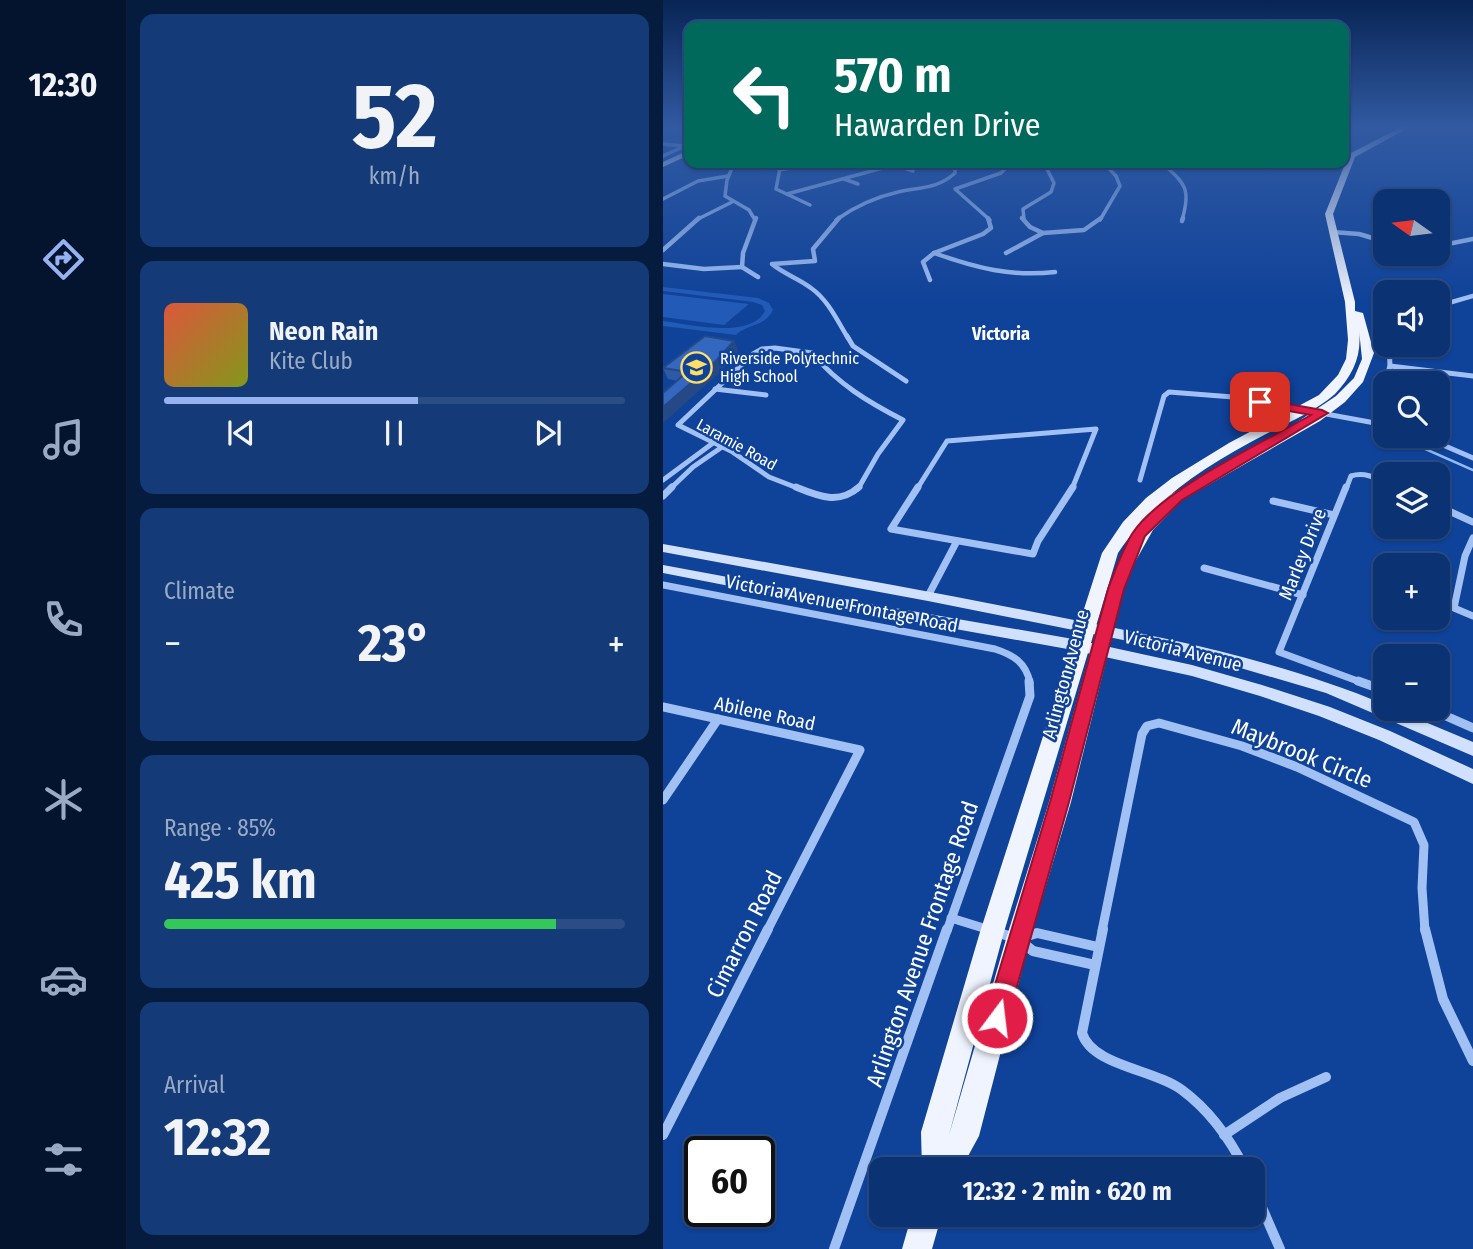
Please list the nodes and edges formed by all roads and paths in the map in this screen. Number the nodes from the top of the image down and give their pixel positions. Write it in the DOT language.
graph roads {
  1 [pos="690,185"];
  2 [pos="724,185"];
  3 [pos="775,185"];
  4 [pos="818,185"];
  5 [pos="941,185"];
  6 [pos="966,185"];
  7 [pos="1053,185"];
  8 [pos="1120,185"];
  9 [pos="1186,185"];
  10 [pos="1340,185"];
  11 [pos="787,194"];
  12 [pos="663,199"];
  13 [pos="732,202"];
  14 [pos="811,205"];
  15 [pos="1182,221"];
  16 [pos="1332,232"];
  17 [pos="1043,233"];
  18 [pos="1373,238"];
  19 [pos="1473,239"];
  20 [pos="1451,243"];
  21 [pos="663,250"];
  22 [pos="934,253"];
  23 [pos="1006,253"];
  24 [pos="663,264"];
  25 [pos="742,267"];
  26 [pos="1055,272"];
  27 [pos="758,278"];
  28 [pos="930,280"];
  29 [pos="1473,296"];
  30 [pos="1350,302"];
  31 [pos="1450,303"];
  32 [pos="1390,357"];
  33 [pos="1390,366"];
  34 [pos="1388,371"];
  35 [pos="1473,376"];
  36 [pos="906,381"];
  37 [pos="715,389"];
  38 [pos="766,395"];
  39 [pos="1301,411"];
  40 [pos="1322,413"];
  41 [pos="1373,422"];
  42 [pos="713,443"];
  43 [pos="722,447"];
  44 [pos="1450,448"];
  45 [pos="1473,458"];
  46 [pos="1373,478"];
  47 [pos="663,480"];
  48 [pos="1140,480"];
  49 [pos="663,496"];
  50 [pos="1273,501"];
  51 [pos="1450,511"];
  52 [pos="1334,515"];
  53 [pos="1473,522"];
  54 [pos="1473,538"];
  55 [pos="957,541"];
  56 [pos="663,548"];
  57 [pos="1204,568"];
  58 [pos="663,569"];
  59 [pos="663,585"];
  60 [pos="1303,595"];
  61 [pos="928,596"];
  62 [pos="1473,616"];
  63 [pos="1093,639"];
  64 [pos="1014,656"];
  65 [pos="1373,686"];
  66 [pos="663,707"];
  67 [pos="1450,718"];
  68 [pos="718,719"];
  69 [pos="1473,728"];
  70 [pos="860,750"];
  71 [pos="1473,750"];
  72 [pos="1473,777"];
  73 [pos="663,800"];
  74 [pos="951,918"];
  75 [pos="992,932"];
  76 [pos="1018,939"];
  77 [pos="1098,947"];
  78 [pos="1095,965"];
  79 [pos="1473,1061"];
  80 [pos="1326,1077"];
  81 [pos="663,1135"];
  82 [pos="1224,1135"];
  83 [pos="936,1157"];
  84 [pos="952,1157"];
  85 [pos="1238,1157"];
  86 [pos="1265,1215"];
  87 [pos="923,1227"];
  88 [pos="835,1249"];
  89 [pos="917,1249"];
  90 [pos="1280,1249"];
  1 -- 12 [label="street"];
  2 -- 13 [label="street"];
  3 -- 11 [label="street"];
  4 -- 11 [label="street"];
  5 -- 36 [label="street"];
  6 -- 22 [label="street"];
  7 -- 17 [label="street"];
  8 -- 17 [label="street"];
  9 -- 15 [label="street"];
  10 -- 16 [label="main road, Arlington Avenue"];
  11 -- 14 [label="street"];
  13 -- 21 [label="street"];
  13 -- 25 [label="street"];
  16 -- 18 [label="street"];
  16 -- 30 [label="main road, Arlington Avenue"];
  17 -- 23 [label="street"];
  19 -- 20 [label="street"];
  22 -- 26 [label="street"];
  22 -- 28 [label="street"];
  24 -- 25 [label="street"];
  25 -- 27 [label="street"];
  29 -- 31 [label="street"];
  30 -- 39 [label="main road, Arlington Avenue"];
  30 -- 40 [label="main road, Arlington Avenue"];
  32 -- 33 [label="street"];
  33 -- 34 [label="street"];
  33 -- 35 [label="street"];
  37 -- 38 [label="street, Laramie Road"];
  37 -- 42 [label="street, Laramie Road"];
  37 -- 43 [label="street, Laramie Road"];
  39 -- 40 [label="street"];
  39 -- 48 [label="street"];
  39 -- 63 [label="main road, Arlington Avenue"];
  40 -- 41 [label="street"];
  40 -- 63 [label="main road, Arlington Avenue"];
  42 -- 43 [label="street, Laramie Road"];
  42 -- 47 [label="street"];
  43 -- 49 [label="street"];
  44 -- 45 [label="street"];
  46 -- 52 [label="street, Marley Drive"];
  50 -- 52 [label="street"];
  51 -- 53 [label="street"];
  52 -- 60 [label="street, Marley Drive"];
  54 -- 62 [label="street"];
  55 -- 55 [label="street"];
  55 -- 61 [label="street"];
  56 -- 61 [label="main road, Victoria Avenue"];
  57 -- 60 [label="street"];
  58 -- 63 [label="main road, Victoria Avenue"];
  59 -- 64 [label="street, Victoria Avenue Frontage Road"];
  60 -- 65 [label="street, Marley Drive"];
  61 -- 63 [label="main road, Victoria Avenue"];
  63 -- 71 [label="main road, Victoria Avenue"];
  63 -- 72 [label="main road, Victoria Avenue"];
  63 -- 75 [label="main road, Arlington Avenue"];
  63 -- 76 [label="main road, Arlington Avenue"];
  64 -- 74 [label="street, Arlington Avenue Frontage Road"];
  66 -- 68 [label="street, Abilene Road"];
  67 -- 69 [label="street"];
  68 -- 70 [label="street, Abilene Road"];
  68 -- 73 [label="street"];
  70 -- 81 [label="street, Cimarron Road"];
  74 -- 75 [label="street"];
  74 -- 88 [label="street, Arlington Avenue Frontage Road"];
  75 -- 76 [label="street"];
  75 -- 83 [label="main road, Arlington Avenue"];
  76 -- 77 [label="street"];
  76 -- 78 [label="street"];
  76 -- 84 [label="main road, Arlington Avenue"];
  77 -- 78 [label="street"];
  77 -- 79 [label="street, Maybrook Circle"];
  78 -- 82 [label="street"];
  80 -- 82 [label="street"];
  82 -- 85 [label="street"];
  86 -- 90 [label="street"];
  87 -- 89 [label="main road"];
}
